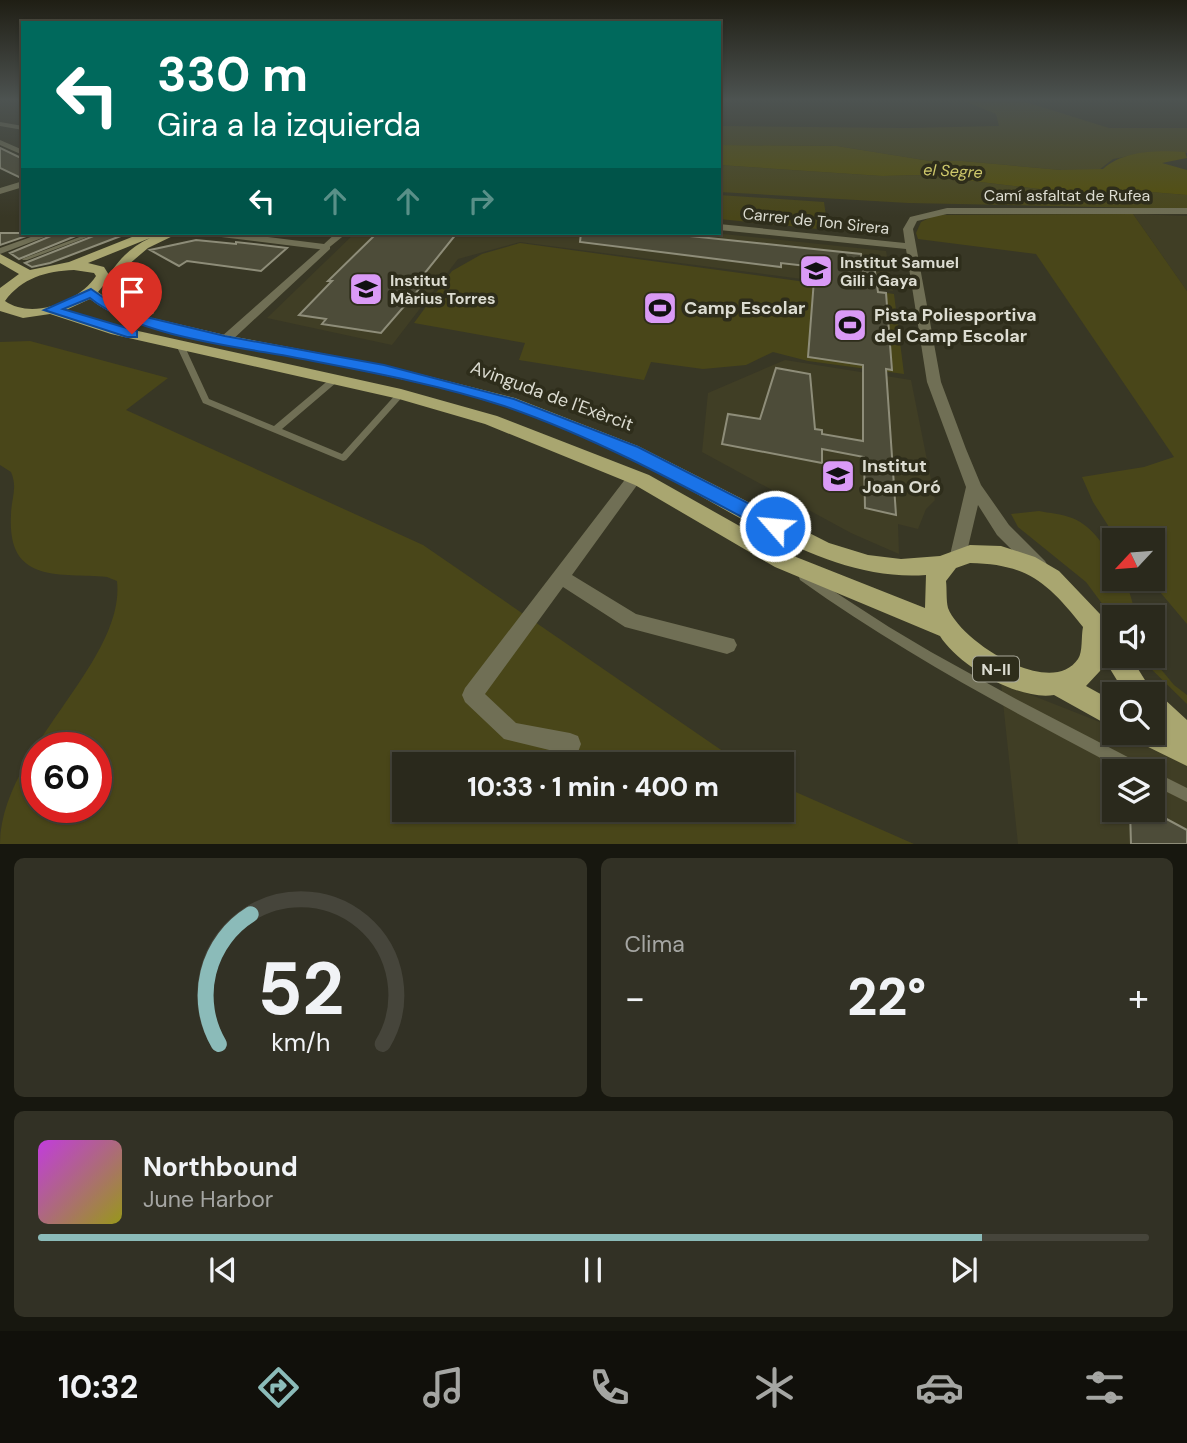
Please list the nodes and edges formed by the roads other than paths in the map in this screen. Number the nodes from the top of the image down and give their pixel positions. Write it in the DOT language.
graph roads {
  1 [pos="0,142"];
  2 [pos="21,152"];
  3 [pos="21,185"];
  4 [pos="0,191"];
  5 [pos="1187,211"];
  6 [pos="721,227"];
  7 [pos="44,235"];
  8 [pos="91,235"];
  9 [pos="229,235"];
  10 [pos="340,235"];
  11 [pos="148,239"];
  12 [pos="909,246"];
  13 [pos="326,247"];
  14 [pos="0,251"];
  15 [pos="0,258"];
  16 [pos="25,259"];
  17 [pos="62,267"];
  18 [pos="99,270"];
  19 [pos="30,275"];
  20 [pos="91,293"];
  21 [pos="2,300"];
  22 [pos="51,310"];
  23 [pos="169,326"];
  24 [pos="116,331"];
  25 [pos="225,341"];
  26 [pos="181,347"];
  27 [pos="334,380"];
  28 [pos="401,394"];
  29 [pos="276,429"];
  30 [pos="635,477"];
  31 [pos="974,487"];
  32 [pos="951,560"];
  33 [pos="783,561"];
  34 [pos="1047,574"];
  35 [pos="561,577"];
  36 [pos="948,628"];
  37 [pos="1094,628"];
  38 [pos="727,645"];
  39 [pos="1132,682"];
  40 [pos="1058,684"];
  41 [pos="1102,709"];
  42 [pos="1165,717"];
  43 [pos="1187,738"];
  44 [pos="1165,742"];
  45 [pos="570,744"];
  46 [pos="1187,752"];
  47 [pos="1118,759"];
  48 [pos="1165,784"];
  49 [pos="1187,795"];
  1 -- 2 [label="street"];
  3 -- 4 [label="street"];
  5 -- 12 [label="street, Camí asfaltat de Rufea"];
  6 -- 12 [label="street, Carrer de Ton Sirera"];
  7 -- 14 [label="street"];
  8 -- 16 [label="lane"];
  9 -- 13 [label="street"];
  10 -- 13 [label="street"];
  11 -- 17 [label="main road"];
  11 -- 18 [label="main road"];
  11 -- 23 [label="main road"];
  12 -- 31 [label="street"];
  13 -- 25 [label="street"];
  15 -- 19 [label="main road"];
  17 -- 18 [label="main road"];
  17 -- 19 [label="main road"];
  18 -- 20 [label="main road"];
  19 -- 21 [label="main road"];
  20 -- 22 [label="main road"];
  20 -- 23 [label="main road, Avinguda de l'Exèrcit"];
  21 -- 22 [label="main road"];
  21 -- 24 [label="main road, N-II"];
  22 -- 24 [label="main road, N-II"];
  23 -- 25 [label="main road, Avinguda de l'Exèrcit"];
  24 -- 26 [label="main road, N-II"];
  25 -- 32 [label="main road, Avinguda de l'Exèrcit"];
  26 -- 27 [label="main road, N-II"];
  26 -- 29 [label="lane"];
  27 -- 28 [label="main road, N-II"];
  27 -- 29 [label="lane"];
  28 -- 29 [label="lane"];
  28 -- 30 [label="main road, N-II"];
  30 -- 33 [label="main road, N-II"];
  30 -- 35 [label="street"];
  31 -- 32 [label="street"];
  31 -- 34 [label="street"];
  32 -- 34 [label="main road"];
  32 -- 36 [label="main road, N-II"];
  33 -- 36 [label="main road, N-II"];
  33 -- 47 [label="lane"];
  34 -- 37 [label="main road"];
  35 -- 38 [label="street"];
  35 -- 45 [label="street"];
  36 -- 40 [label="main road, N-II"];
  37 -- 39 [label="main road"];
  37 -- 40 [label="main road"];
  40 -- 41 [label="main road, N-II"];
  42 -- 43 [label="main road"];
  44 -- 46 [label="main road"];
  48 -- 49 [label="lane"];
}
